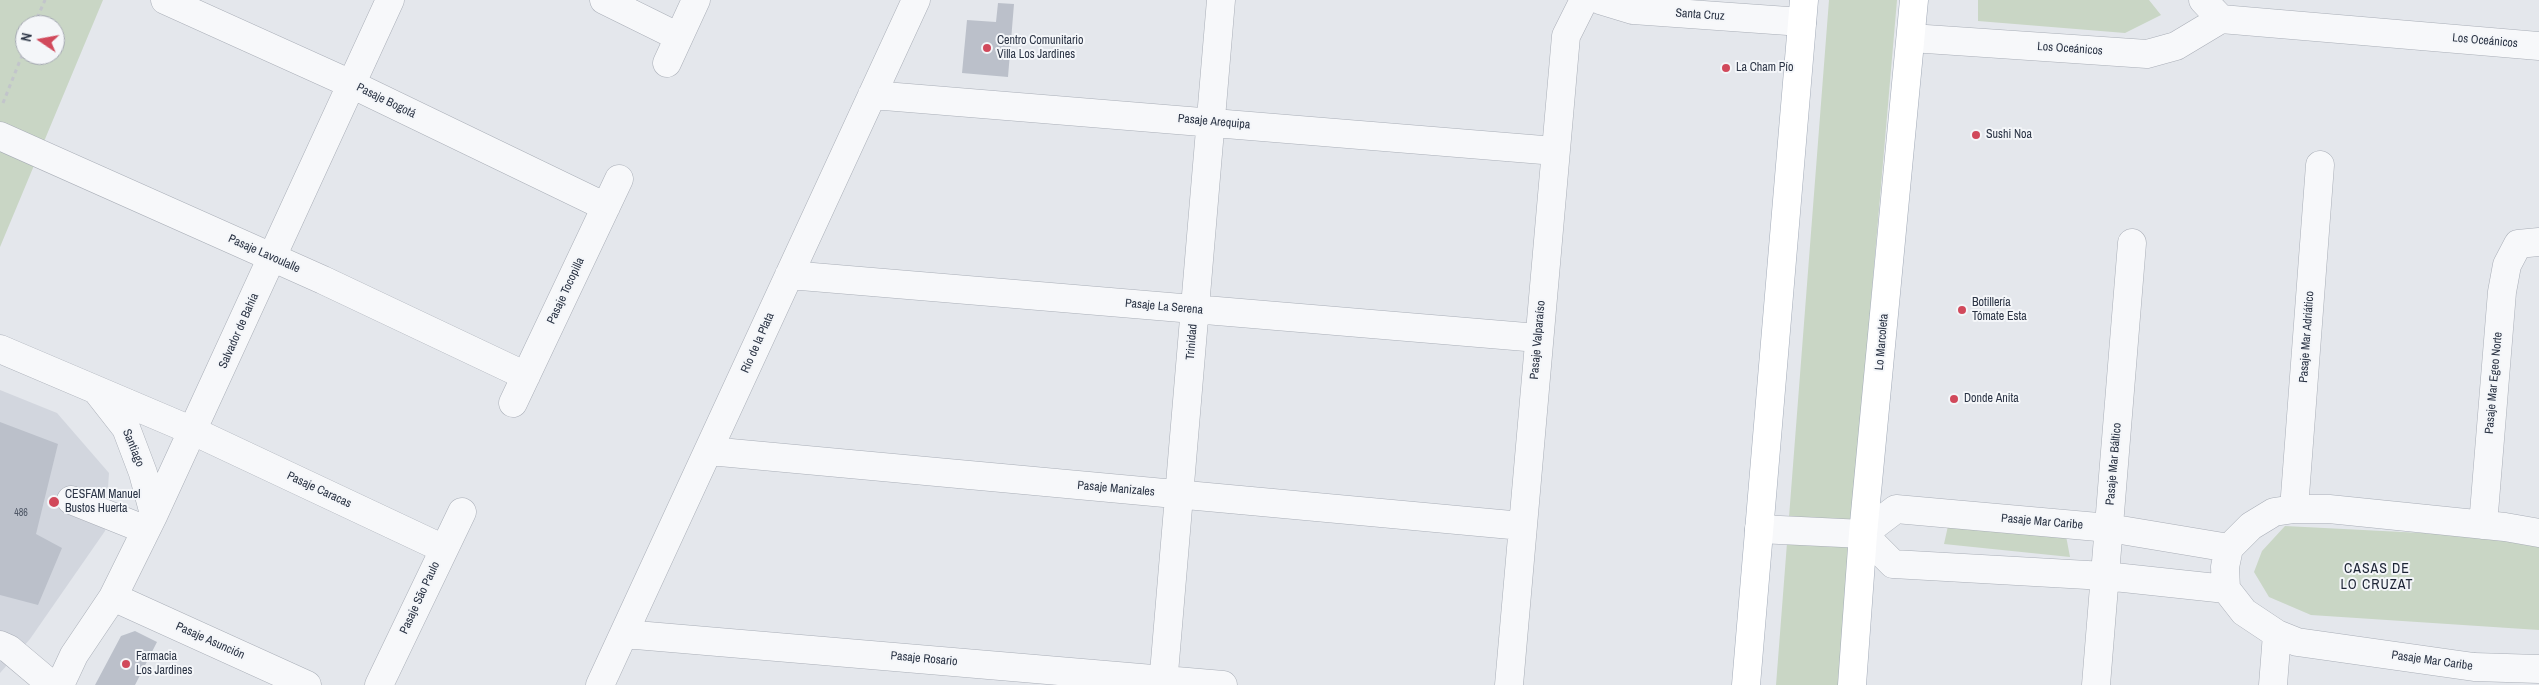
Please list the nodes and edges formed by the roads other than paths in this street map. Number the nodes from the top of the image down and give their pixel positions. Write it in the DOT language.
graph roads {
  1 [pos="164,0"];
  2 [pos="390,0"];
  3 [pos="604,0"];
  4 [pos="696,0"];
  5 [pos="916,0"];
  6 [pos="1222,0"];
  7 [pos="1584,0"];
  8 [pos="1600,0"];
  9 [pos="1914,0"];
  10 [pos="2212,9"];
  11 [pos="1803,11"];
  12 [pos="679,37"];
  13 [pos="1911,38"];
  14 [pos="2539,46"];
  15 [pos="667,63"];
  16 [pos="350,84"];
  17 [pos="872,95"];
  18 [pos="1211,122"];
  19 [pos="0,136"];
  20 [pos="1555,151"];
  21 [pos="2320,165"];
  22 [pos="619,180"];
  23 [pos="606,208"];
  24 [pos="2132,243"];
  25 [pos="2529,244"];
  26 [pos="272,258"];
  27 [pos="789,275"];
  28 [pos="1195,309"];
  29 [pos="1538,338"];
  30 [pos="0,349"];
  31 [pos="526,376"];
  32 [pos="96,390"];
  33 [pos="513,403"];
  34 [pos="193,430"];
  35 [pos="709,452"];
  36 [pos="1179,495"];
  37 [pos="71,500"];
  38 [pos="2294,509"];
  39 [pos="462,512"];
  40 [pos="150,522"];
  41 [pos="2483,525"];
  42 [pos="1522,526"];
  43 [pos="2109,528"];
  44 [pos="1759,529"];
  45 [pos="2539,533"];
  46 [pos="1863,534"];
  47 [pos="2229,548"];
  48 [pos="444,549"];
  49 [pos="2105,576"];
  50 [pos="2226,589"];
  51 [pos="113,597"];
  52 [pos="624,634"];
  53 [pos="2277,634"];
  54 [pos="0,645"];
  55 [pos="2539,669"];
  56 [pos="2473,676"];
  57 [pos="1163,682"];
  58 [pos="50,684"];
  59 [pos="307,685"];
  60 [pos="379,685"];
  61 [pos="600,685"];
  62 [pos="1223,685"];
  63 [pos="1509,685"];
  64 [pos="1746,685"];
  65 [pos="1852,685"];
  66 [pos="2096,685"];
  67 [pos="2273,685"];
  1 -- 16 [label="street, Pasaje Bogotá"];
  2 -- 16 [label="street, Salvador de Bahía"];
  3 -- 12 [label="street"];
  4 -- 12 [label="street"];
  5 -- 17 [label="street, Río de la Plata"];
  6 -- 18 [label="street, Trinidad"];
  7 -- 20 [label="street, Pasaje Valparaíso"];
  8 -- 11 [label="street, Santa Cruz"];
  9 -- 13 [label="main road, Lo Marcoleta"];
  10 -- 13 [label="street, Los Oceánicos"];
  10 -- 14 [label="street, Los Oceánicos"];
  11 -- 44 [label="main road"];
  12 -- 15 [label="street"];
  13 -- 46 [label="main road, Lo Marcoleta"];
  16 -- 23 [label="street, Pasaje Bogotá"];
  16 -- 26 [label="street, Salvador de Bahía"];
  17 -- 18 [label="street, Pasaje Arequipa"];
  17 -- 27 [label="street, Río de la Plata"];
  18 -- 20 [label="street, Pasaje Arequipa"];
  18 -- 28 [label="street, Trinidad"];
  19 -- 26 [label="street, Pasaje Lavoulalle"];
  20 -- 29 [label="street, Pasaje Valparaíso"];
  21 -- 38 [label="street, Pasaje Mar Adriático"];
  22 -- 23 [label="street, Pasaje Tocopilla"];
  23 -- 31 [label="street, Pasaje Tocopilla"];
  24 -- 43 [label="street, Pasaje Mar Báltico"];
  25 -- 41 [label="street, Pasaje Mar Egeo Norte"];
  26 -- 31 [label="street, Pasaje Lavoulalle"];
  26 -- 34 [label="street, Salvador de Bahía"];
  27 -- 28 [label="street, Pasaje La Serena"];
  27 -- 35 [label="street, Río de la Plata"];
  28 -- 29 [label="street, Pasaje La Serena"];
  28 -- 36 [label="street, Trinidad"];
  29 -- 42 [label="street, Pasaje Valparaíso"];
  30 -- 32 [label="street, Santiago"];
  31 -- 33 [label="street, Pasaje Tocopilla"];
  32 -- 34 [label="street, Santiago"];
  32 -- 40 [label="street, Santiago"];
  34 -- 40 [label="street, Salvador de Bahía"];
  34 -- 48 [label="street, Pasaje Caracas"];
  35 -- 36 [label="street, Pasaje Manizales"];
  35 -- 52 [label="street, Río de la Plata"];
  36 -- 42 [label="street, Pasaje Manizales"];
  36 -- 57 [label="street, Trinidad"];
  37 -- 40 [label="street"];
  38 -- 41 [label="street"];
  38 -- 47 [label="street"];
  39 -- 48 [label="street, Pasaje São Paulo"];
  40 -- 51 [label="street, Salvador de Bahía"];
  41 -- 45 [label="street"];
  42 -- 63 [label="street, Pasaje Valparaíso"];
  43 -- 46 [label="street, Pasaje Mar Caribe"];
  43 -- 47 [label="street, Pasaje Mar Caribe"];
  43 -- 49 [label="street, Pasaje Mar Báltico"];
  44 -- 46 [label="street"];
  44 -- 64 [label="main road"];
  46 -- 49 [label="street"];
  46 -- 65 [label="main road, Lo Marcoleta"];
  47 -- 50 [label="street"];
  48 -- 60 [label="street, Pasaje São Paulo"];
  49 -- 50 [label="street"];
  49 -- 66 [label="street, Pasaje Mar Báltico"];
  50 -- 53 [label="street, Pasaje Mar Caribe"];
  51 -- 58 [label="street, Salvador de Bahía"];
  51 -- 59 [label="street, Pasaje Asunción"];
  52 -- 57 [label="street, Pasaje Rosario"];
  52 -- 61 [label="street, Río de la Plata"];
  53 -- 56 [label="street, Pasaje Mar Caribe"];
  53 -- 67 [label="street"];
  54 -- 58 [label="street"];
  55 -- 56 [label="street, Pasaje Mar Caribe"];
  57 -- 62 [label="street, Pasaje Rosario"];
}
